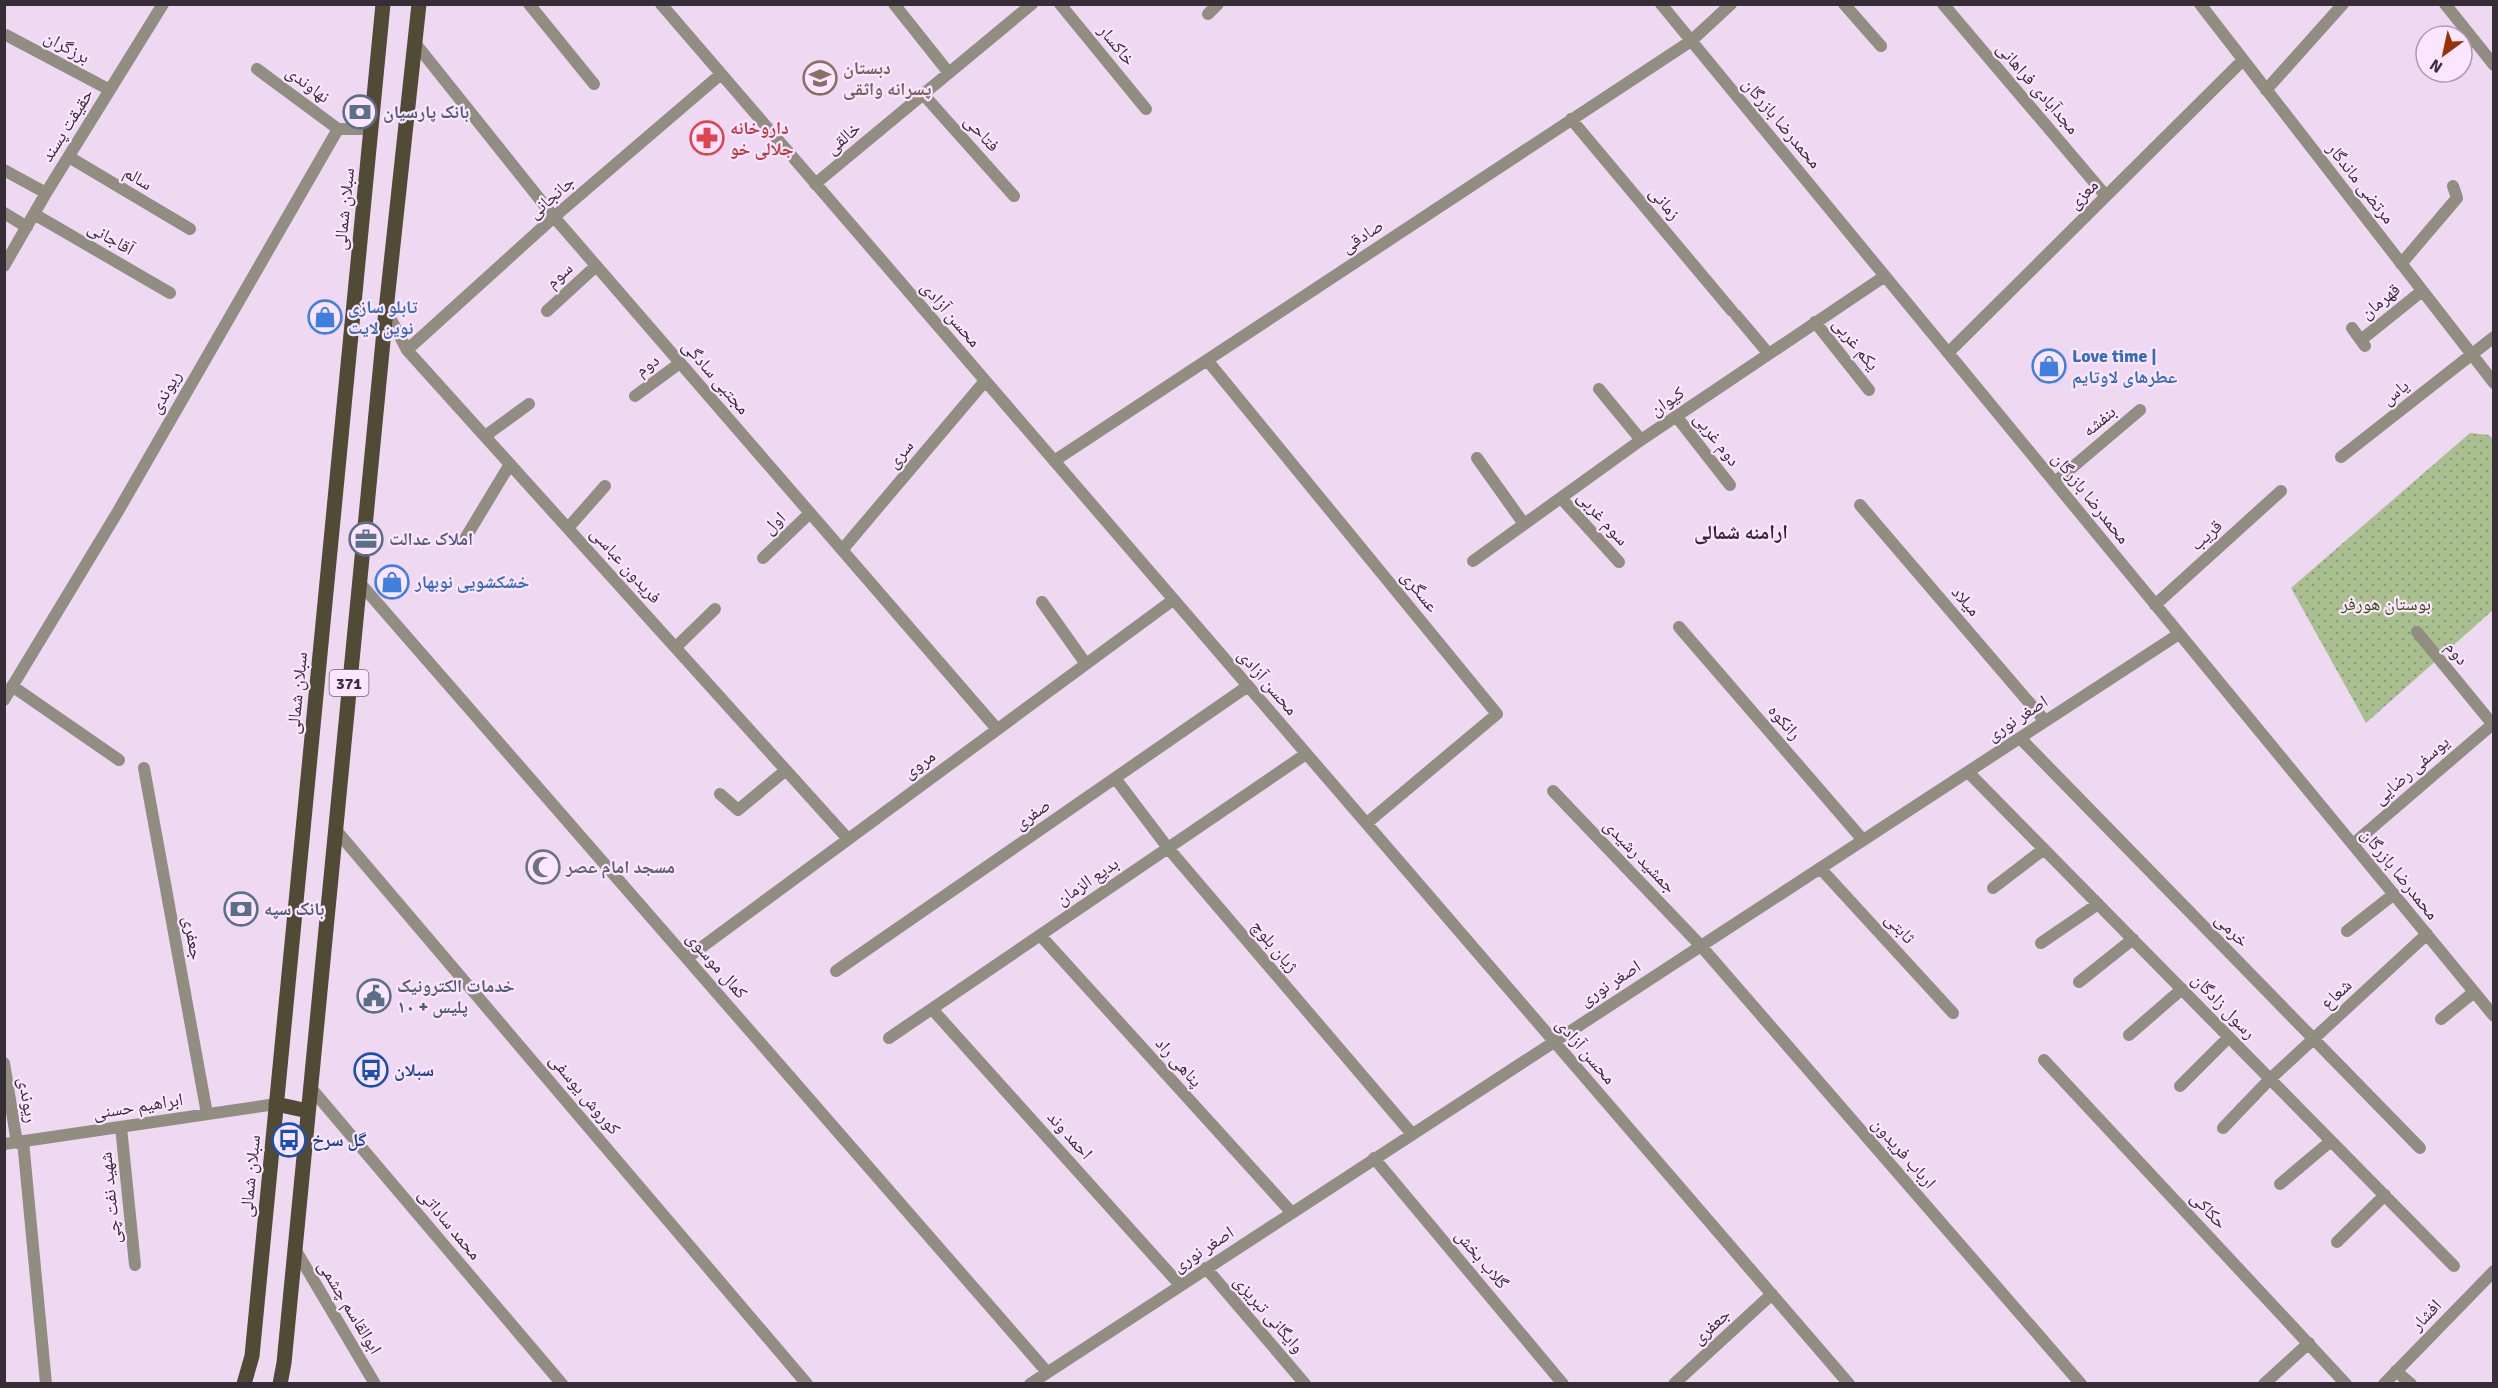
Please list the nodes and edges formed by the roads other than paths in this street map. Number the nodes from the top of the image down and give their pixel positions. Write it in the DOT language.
graph roads {
  1 [pos="383,4"];
  2 [pos="419,4"];
  3 [pos="530,4"];
  4 [pos="661,4"];
  5 [pos="894,4"];
  6 [pos="1032,4"];
  7 [pos="1060,4"];
  8 [pos="1218,4"];
  9 [pos="1661,4"];
  10 [pos="1731,4"];
  11 [pos="1844,4"];
  12 [pos="1942,4"];
  13 [pos="2200,4"];
  14 [pos="2343,4"];
  15 [pos="2445,4"];
  16 [pos="160,5"];
  17 [pos="1208,14"];
  18 [pos="6,35"];
  19 [pos="1690,41"];
  20 [pos="415,43"];
  21 [pos="1881,46"];
  22 [pos="2243,60"];
  23 [pos="2493,65"];
  24 [pos="256,69"];
  25 [pos="721,74"];
  26 [pos="949,74"];
  27 [pos="594,84"];
  28 [pos="110,90"];
  29 [pos="2266,90"];
  30 [pos="923,94"];
  31 [pos="1146,109"];
  32 [pos="1571,119"];
  33 [pos="338,129"];
  34 [pos="371,129"];
  35 [pos="69,158"];
  36 [pos="4,170"];
  37 [pos="815,184"];
  38 [pos="2453,186"];
  39 [pos="46,193"];
  40 [pos="1014,196"];
  41 [pos="2106,196"];
  42 [pos="4,213"];
  43 [pos="34,214"];
  44 [pos="554,217"];
  45 [pos="27,227"];
  46 [pos="190,229"];
  47 [pos="2401,264"];
  48 [pos="4,266"];
  49 [pos="596,266"];
  50 [pos="1884,276"];
  51 [pos="2422,291"];
  52 [pos="170,293"];
  53 [pos="386,310"];
  54 [pos="547,311"];
  55 [pos="1815,322"];
  56 [pos="2352,328"];
  57 [pos="2493,337"];
  58 [pos="406,350"];
  59 [pos="1768,353"];
  60 [pos="1948,353"];
  61 [pos="2472,354"];
  62 [pos="1207,360"];
  63 [pos="680,363"];
  64 [pos="985,381"];
  65 [pos="2493,383"];
  66 [pos="1599,389"];
  67 [pos="1869,390"];
  68 [pos="635,396"];
  69 [pos="530,404"];
  70 [pos="2140,410"];
  71 [pos="1676,416"];
  72 [pos="485,436"];
  73 [pos="1641,440"];
  74 [pos="2341,457"];
  75 [pos="1477,458"];
  76 [pos="1054,461"];
  77 [pos="510,464"];
  78 [pos="2055,482"];
  79 [pos="1730,485"];
  80 [pos="604,486"];
  81 [pos="2281,491"];
  82 [pos="1561,498"];
  83 [pos="1860,505"];
  84 [pos="810,513"];
  85 [pos="1524,524"];
  86 [pos="568,528"];
  87 [pos="466,537"];
  88 [pos="843,550"];
  89 [pos="763,558"];
  90 [pos="1473,561"];
  91 [pos="1620,562"];
  92 [pos="359,582"];
  93 [pos="1173,600"];
  94 [pos="1042,602"];
  95 [pos="2155,605"];
  96 [pos="715,609"];
  97 [pos="1679,627"];
  98 [pos="2417,632"];
  99 [pos="2180,634"];
  100 [pos="676,647"];
  101 [pos="1086,664"];
  102 [pos="12,686"];
  103 [pos="1248,686"];
  104 [pos="4,700"];
  105 [pos="2045,721"];
  106 [pos="2493,724"];
  107 [pos="997,729"];
  108 [pos="2020,738"];
  109 [pos="1306,754"];
  110 [pos="119,760"];
  111 [pos="144,768"];
  112 [pos="786,770"];
  113 [pos="1968,772"];
  114 [pos="1115,778"];
  115 [pos="1553,791"];
  116 [pos="720,794"];
  117 [pos="1367,823"];
  118 [pos="335,829"];
  119 [pos="848,839"];
  120 [pos="1863,840"];
  121 [pos="2353,844"];
  122 [pos="1168,848"];
  123 [pos="2044,849"];
  124 [pos="1820,868"];
  125 [pos="1994,888"];
  126 [pos="2394,894"];
  127 [pos="2098,904"];
  128 [pos="2347,931"];
  129 [pos="2427,934"];
  130 [pos="1040,935"];
  131 [pos="2133,939"];
  132 [pos="2041,943"];
  133 [pos="1701,946"];
  134 [pos="687,958"];
  135 [pos="836,971"];
  136 [pos="2079,982"];
  137 [pos="2182,989"];
  138 [pos="2475,992"];
  139 [pos="932,1009"];
  140 [pos="1953,1013"];
  141 [pos="2493,1016"];
  142 [pos="2441,1019"];
  143 [pos="2129,1035"];
  144 [pos="2229,1037"];
  145 [pos="889,1038"];
  146 [pos="2314,1040"];
  147 [pos="1554,1041"];
  148 [pos="2044,1060"];
  149 [pos="4,1064"];
  150 [pos="2269,1080"];
  151 [pos="2180,1086"];
  152 [pos="310,1087"];
  153 [pos="276,1104"];
  154 [pos="308,1111"];
  155 [pos="207,1114"];
  156 [pos="121,1127"];
  157 [pos="2223,1128"];
  158 [pos="1412,1134"];
  159 [pos="2331,1141"];
  160 [pos="15,1143"];
  161 [pos="2420,1148"];
  162 [pos="1374,1158"];
  163 [pos="2280,1184"];
  164 [pos="2385,1195"];
  165 [pos="1292,1213"];
  166 [pos="2337,1242"];
  167 [pos="295,1249"];
  168 [pos="135,1265"];
  169 [pos="2454,1266"];
  170 [pos="1206,1268"];
  171 [pos="2493,1271"];
  172 [pos="1180,1285"];
  173 [pos="1772,1294"];
  174 [pos="2309,1343"];
  175 [pos="2396,1371"];
  176 [pos="1038,1380"];
  177 [pos="46,1383"];
  178 [pos="244,1383"];
  179 [pos="280,1383"];
  180 [pos="375,1383"];
  181 [pos="562,1383"];
  182 [pos="807,1383"];
  183 [pos="1305,1383"];
  184 [pos="1563,1383"];
  185 [pos="1674,1383"];
  186 [pos="1849,1383"];
  187 [pos="2081,1383"];
  188 [pos="2264,1383"];
  189 [pos="2346,1383"];
  190 [pos="2384,1383"];
  191 [pos="2411,1383"];
  1 -- 34 [label="main road, سبلان شمالی / 371"];
  2 -- 20 [label="main road, 371"];
  3 -- 27 [label="street"];
  4 -- 25 [label="street, محسن آزادی"];
  5 -- 26 [label="street"];
  6 -- 26 [label="street, خالقی"];
  7 -- 31 [label="street, خاکسار"];
  8 -- 17 [label="street"];
  9 -- 19 [label="street, محمدرضا بازرگان"];
  10 -- 19 [label="street, صادقی"];
  11 -- 21 [label="street"];
  12 -- 41 [label="street, مجدآبادی فراهانی"];
  13 -- 22 [label="street, مرتضی ماندگار"];
  14 -- 29 [label="street"];
  15 -- 23 [label="street"];
  16 -- 28 [label="street, حقیقت پسند"];
  18 -- 28 [label="street, برزگران"];
  19 -- 32 [label="street, صادقی"];
  19 -- 50 [label="street, محمدرضا بازرگان"];
  20 -- 44 [label="street, مجتبی سادگی"];
  20 -- 53 [label="main road, 371"];
  22 -- 29 [label="street, مرتضی ماندگار"];
  22 -- 41 [label="street, معزی"];
  24 -- 33 [label="street, نهاوندی"];
  25 -- 37 [label="street, محسن آزادی"];
  25 -- 44 [label="street, جانجانی"];
  26 -- 30 [label="street, خالقی"];
  28 -- 35 [label="street, حقیقت پسند"];
  29 -- 47 [label="street, مرتضی ماندگار"];
  30 -- 37 [label="street, خالقی"];
  30 -- 40 [label="street, فتاحی"];
  32 -- 59 [label="street, زمانی"];
  32 -- 62 [label="street, صادقی"];
  33 -- 34 [label="street"];
  33 -- 102 [label="street, ریوندی"];
  34 -- 153 [label="main road, سبلان شمالی / 371"];
  35 -- 39 [label="street, حقیقت پسند"];
  35 -- 46 [label="street, سالم"];
  36 -- 39 [label="street"];
  37 -- 64 [label="street, محسن آزادی"];
  38 -- 47 [label="street"];
  39 -- 43 [label="street, حقیقت پسند"];
  41 -- 60 [label="street, معزی"];
  42 -- 45 [label="street"];
  43 -- 45 [label="street, حقیقت پسند"];
  43 -- 52 [label="street, آقاجانی"];
  44 -- 49 [label="street, مجتبی سادگی"];
  44 -- 58 [label="street, جانجانی"];
  45 -- 48 [label="street, حقیقت پسند"];
  47 -- 51 [label="street, مرتضی ماندگار"];
  49 -- 54 [label="street, سوم"];
  49 -- 63 [label="street, مجتبی سادگی"];
  50 -- 55 [label="street, کیوان"];
  50 -- 60 [label="street, محمدرضا بازرگان"];
  51 -- 56 [label="street, قهرمان"];
  51 -- 61 [label="street, مرتضی ماندگار"];
  53 -- 58 [label="street, فریدون عباسی"];
  53 -- 92 [label="main road, 371"];
  55 -- 59 [label="street, کیوان"];
  55 -- 67 [label="street, یکم غربی"];
  57 -- 61 [label="street, یاس"];
  58 -- 72 [label="street, فریدون عباسی"];
  59 -- 71 [label="street, کیوان"];
  60 -- 78 [label="street, محمدرضا بازرگان"];
  61 -- 65 [label="street, مرتضی ماندگار"];
  61 -- 74 [label="street, یاس"];
  62 -- 76 [label="street, صادقی"];
  62 -- 117 [label="street, عسگری"];
  63 -- 68 [label="street, دوم"];
  63 -- 84 [label="street, مجتبی سادگی"];
  64 -- 76 [label="street, محسن آزادی"];
  64 -- 88 [label="street, سری"];
  66 -- 73 [label="street"];
  69 -- 72 [label="street"];
  70 -- 78 [label="street, بنفشه"];
  71 -- 73 [label="street, کیوان"];
  71 -- 79 [label="street, دوم غربی"];
  72 -- 77 [label="street, فریدون عباسی"];
  73 -- 82 [label="street, کیوان"];
  75 -- 85 [label="street"];
  76 -- 93 [label="street, محسن آزادی"];
  77 -- 86 [label="street, فریدون عباسی"];
  77 -- 87 [label="street"];
  78 -- 95 [label="street, محمدرضا بازرگان"];
  80 -- 86 [label="street"];
  81 -- 95 [label="street, قریب"];
  82 -- 85 [label="street, کیوان"];
  82 -- 91 [label="street, سوم غربی"];
  83 -- 105 [label="street, میلاد"];
  84 -- 88 [label="street, مجتبی سادگی"];
  84 -- 89 [label="street, اول"];
  85 -- 90 [label="street, کیوان"];
  86 -- 100 [label="street, فریدون عباسی"];
  88 -- 107 [label="street, مجتبی سادگی"];
  92 -- 118 [label="main road, 371"];
  92 -- 134 [label="street, کمال موسوی"];
  93 -- 101 [label="street, مروی"];
  93 -- 103 [label="street, محسن آزادی"];
  94 -- 101 [label="street"];
  95 -- 99 [label="street, محمدرضا بازرگان"];
  96 -- 100 [label="street"];
  97 -- 120 [label="street, رانکوه"];
  98 -- 106 [label="street, دوم"];
  99 -- 105 [label="street, اصغر نوری"];
  99 -- 121 [label="street, محمدرضا بازرگان"];
  100 -- 112 [label="street, فریدون عباسی"];
  101 -- 107 [label="street, مروی"];
  102 -- 104 [label="street, ریوندی"];
  102 -- 110 [label="street"];
  103 -- 109 [label="street, محسن آزادی"];
  103 -- 114 [label="street, صفری"];
  105 -- 108 [label="street, اصغر نوری"];
  106 -- 121 [label="street, یوسفی رضایی"];
  107 -- 119 [label="street, مروی"];
  108 -- 113 [label="street, اصغر نوری"];
  108 -- 146 [label="street, خرمی"];
  109 -- 117 [label="street, محسن آزادی"];
  109 -- 122 [label="street, بدیع الزمان"];
  111 -- 155 [label="street, جعفری"];
  112 -- 116 [label="street"];
  112 -- 119 [label="street, فریدون عباسی"];
  113 -- 120 [label="street, اصغر نوری"];
  113 -- 123 [label="street, رسول زادگان"];
  114 -- 122 [label="street, ژیان بلوچ"];
  114 -- 135 [label="street, صفری"];
  115 -- 133 [label="street, جمشید رشیدی"];
  117 -- 147 [label="street, محسن آزادی"];
  118 -- 152 [label="main road, 371"];
  118 -- 182 [label="street, کوروش یوسفی"];
  119 -- 134 [label="street, مروی"];
  120 -- 124 [label="street, اصغر نوری"];
  121 -- 126 [label="street, محمدرضا بازرگان"];
  122 -- 130 [label="street, بدیع الزمان"];
  122 -- 158 [label="street, ژیان بلوچ"];
  123 -- 125 [label="street"];
  123 -- 127 [label="street, رسول زادگان"];
  124 -- 133 [label="street, اصغر نوری"];
  124 -- 140 [label="street, ثابتی"];
  126 -- 128 [label="street"];
  126 -- 129 [label="street, محمدرضا بازرگان"];
  127 -- 131 [label="street, رسول زادگان"];
  127 -- 132 [label="street"];
  129 -- 138 [label="street, محمدرضا بازرگان"];
  129 -- 146 [label="street, شعاع"];
  130 -- 139 [label="street, بدیع الزمان"];
  130 -- 165 [label="street, پناهی راد"];
  131 -- 136 [label="street"];
  131 -- 137 [label="street, رسول زادگان"];
  133 -- 147 [label="street, اصغر نوری"];
  133 -- 187 [label="street, ارباب فریدون"];
  134 -- 176 [label="street, کمال موسوی"];
  137 -- 143 [label="street"];
  137 -- 144 [label="street, رسول زادگان"];
  138 -- 141 [label="street, محمدرضا بازرگان"];
  138 -- 142 [label="street"];
  139 -- 145 [label="street, بدیع الزمان"];
  139 -- 172 [label="street, احمد وند"];
  144 -- 150 [label="street, رسول زادگان"];
  144 -- 151 [label="street"];
  146 -- 150 [label="street, شعاع"];
  146 -- 161 [label="street, خرمی"];
  147 -- 158 [label="street, اصغر نوری"];
  147 -- 173 [label="street, محسن آزادی"];
  148 -- 174 [label="street, حکاکی"];
  149 -- 160 [label="street, ریوندی"];
  150 -- 157 [label="street, شعاع"];
  150 -- 159 [label="street, رسول زادگان"];
  152 -- 154 [label="main road, 371"];
  152 -- 181 [label="street, محمد ساداتی"];
  153 -- 154 [label="main road"];
  153 -- 155 [label="street, ابراهیم حسنی"];
  153 -- 178 [label="main road, سبلان شمالی / 371"];
  154 -- 167 [label="main road, 371"];
  155 -- 156 [label="street, ابراهیم حسنی"];
  156 -- 160 [label="street, ابراهیم حسنی"];
  156 -- 168 [label="street, شهید نفت چی"];
  158 -- 162 [label="street, اصغر نوری"];
  159 -- 163 [label="street"];
  159 -- 164 [label="street, رسول زادگان"];
  160 -- 177 [label="street, ریوندی"];
  162 -- 165 [label="street, اصغر نوری"];
  162 -- 184 [label="street, گلاب بخش"];
  164 -- 166 [label="street"];
  164 -- 169 [label="street, رسول زادگان"];
  165 -- 170 [label="street, اصغر نوری"];
  167 -- 179 [label="main road, 371"];
  167 -- 180 [label="street, ابوالقاسم چشمی"];
  170 -- 172 [label="street, اصغر نوری"];
  170 -- 183 [label="street, وایگانی تبریزی"];
  171 -- 175 [label="street, افشار"];
  172 -- 176 [label="street, اصغر نوری"];
  173 -- 185 [label="street, جعفری"];
  173 -- 186 [label="street, محسن آزادی"];
  174 -- 188 [label="street"];
  174 -- 189 [label="street, حکاکی"];
  175 -- 190 [label="street, افشار"];
  175 -- 191 [label="street"];
}
